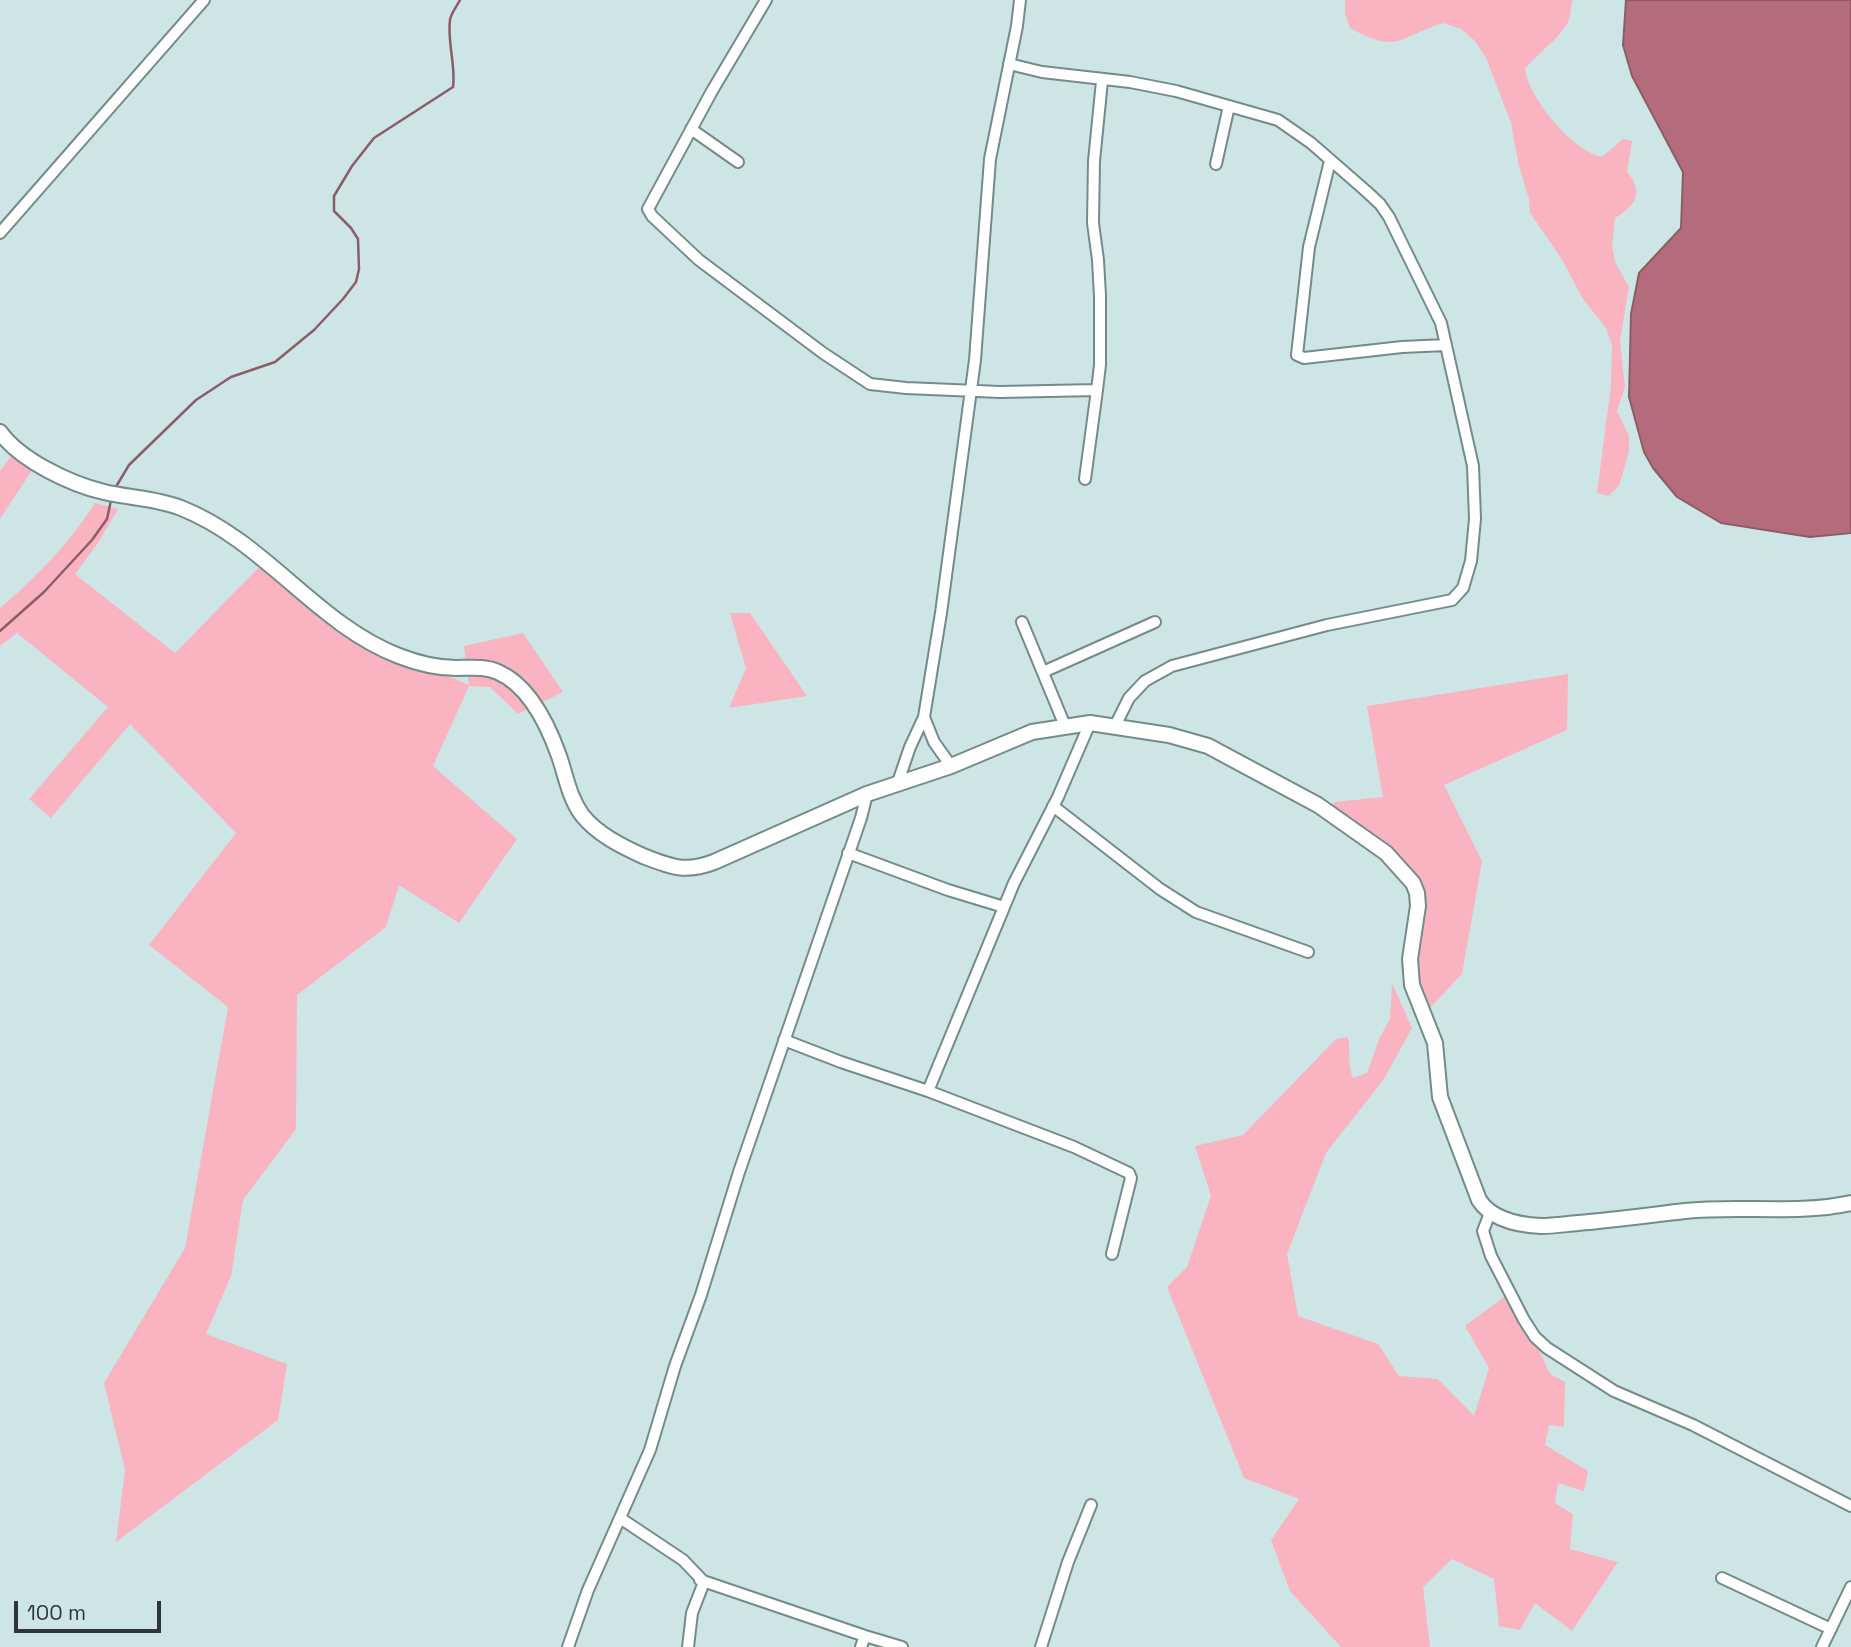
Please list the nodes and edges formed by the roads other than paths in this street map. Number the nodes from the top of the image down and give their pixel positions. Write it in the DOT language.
graph roads {
  1 [pos="204,0"];
  2 [pos="766,0"];
  3 [pos="1020,0"];
  4 [pos="1009,64"];
  5 [pos="1102,80"];
  6 [pos="1228,106"];
  7 [pos="691,129"];
  8 [pos="1330,161"];
  9 [pos="738,162"];
  10 [pos="1216,164"];
  11 [pos="0,233"];
  12 [pos="1446,345"];
  13 [pos="1097,390"];
  14 [pos="972,391"];
  15 [pos="0,432"];
  16 [pos="1085,479"];
  17 [pos="1022,622"];
  18 [pos="1155,622"];
  19 [pos="1043,672"];
  20 [pos="924,717"];
  21 [pos="1090,723"];
  22 [pos="1065,726"];
  23 [pos="1115,726"];
  24 [pos="951,766"];
  25 [pos="897,785"];
  26 [pos="867,794"];
  27 [pos="1053,806"];
  28 [pos="848,853"];
  29 [pos="1004,907"];
  30 [pos="1308,952"];
  31 [pos="784,1040"];
  32 [pos="928,1091"];
  33 [pos="1851,1203"];
  34 [pos="1490,1213"];
  35 [pos="1112,1254"];
  36 [pos="1091,1505"];
  37 [pos="1851,1506"];
  38 [pos="620,1518"];
  39 [pos="1722,1578"];
  40 [pos="700,1580"];
  41 [pos="1851,1587"];
  42 [pos="1831,1629"];
  43 [pos="863,1641"];
  44 [pos="568,1647"];
  45 [pos="688,1647"];
  46 [pos="902,1647"];
  47 [pos="1041,1647"];
  48 [pos="1822,1647"];
  1 -- 11 [label="street"];
  2 -- 7 [label="street"];
  3 -- 4 [label="street"];
  4 -- 5 [label="street"];
  4 -- 14 [label="street"];
  5 -- 6 [label="street"];
  5 -- 13 [label="street"];
  6 -- 8 [label="street"];
  6 -- 10 [label="street"];
  7 -- 9 [label="street"];
  7 -- 14 [label="street"];
  8 -- 12 [label="street"];
  8 -- 12 [label="street"];
  12 -- 23 [label="street"];
  13 -- 14 [label="street"];
  13 -- 16 [label="street"];
  14 -- 20 [label="street"];
  15 -- 26 [label="main road"];
  17 -- 19 [label="street"];
  18 -- 19 [label="street"];
  19 -- 22 [label="street"];
  20 -- 24 [label="street"];
  20 -- 25 [label="street"];
  21 -- 22 [label="main road"];
  21 -- 23 [label="main road"];
  21 -- 27 [label="street"];
  22 -- 24 [label="main road"];
  23 -- 34 [label="main road"];
  24 -- 25 [label="main road"];
  25 -- 26 [label="main road"];
  26 -- 28 [label="street"];
  27 -- 29 [label="street"];
  27 -- 30 [label="street"];
  28 -- 29 [label="street"];
  28 -- 31 [label="street"];
  29 -- 32 [label="street"];
  31 -- 32 [label="street"];
  31 -- 38 [label="street"];
  32 -- 35 [label="street"];
  33 -- 34 [label="main road"];
  34 -- 37 [label="street"];
  36 -- 47 [label="street"];
  38 -- 40 [label="street"];
  38 -- 44 [label="street"];
  39 -- 42 [label="street"];
  40 -- 43 [label="street"];
  40 -- 45 [label="street"];
  41 -- 42 [label="street"];
  42 -- 48 [label="street"];
  43 -- 46 [label="street"];
}
